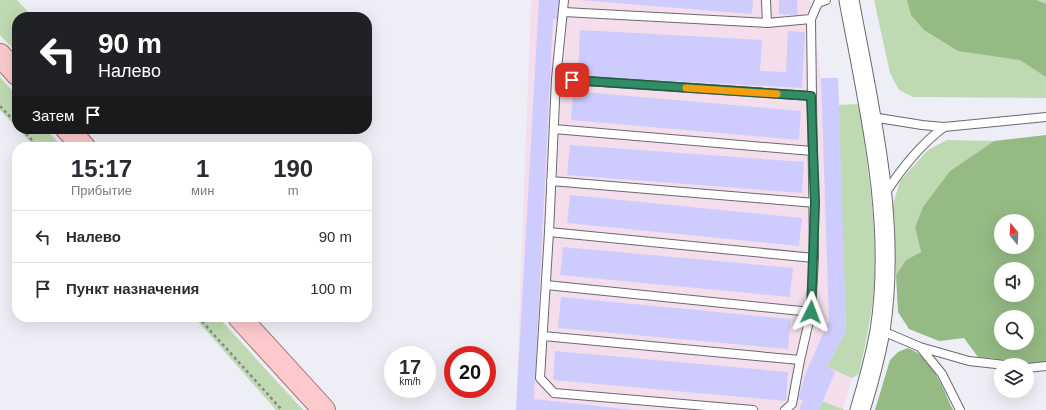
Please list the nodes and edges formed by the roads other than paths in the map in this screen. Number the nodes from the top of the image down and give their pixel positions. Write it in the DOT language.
graph roads {
  1 [pos="564,0"];
  2 [pos="766,0"];
  3 [pos="826,0"];
  4 [pos="849,0"];
  5 [pos="564,12"];
  6 [pos="811,19"];
  7 [pos="767,23"];
  8 [pos="0,55"];
  9 [pos="12,68"];
  10 [pos="556,79"];
  11 [pos="811,96"];
  12 [pos="871,117"];
  13 [pos="1046,117"];
  14 [pos="944,126"];
  15 [pos="554,129"];
  16 [pos="72,134"];
  17 [pos="79,142"];
  18 [pos="812,151"];
  19 [pos="552,181"];
  20 [pos="882,198"];
  21 [pos="815,203"];
  22 [pos="549,232"];
  23 [pos="814,258"];
  24 [pos="546,285"];
  25 [pos="811,312"];
  26 [pos="244,322"];
  27 [pos="880,329"];
  28 [pos="543,336"];
  29 [pos="920,347"];
  30 [pos="800,360"];
  31 [pos="994,363"];
  32 [pos="1046,366"];
  33 [pos="1034,367"];
  34 [pos="324,410"];
  35 [pos="753,410"];
  36 [pos="785,410"];
  37 [pos="860,410"];
  38 [pos="960,410"];
  1 -- 5 [label="lane"];
  2 -- 7 [label="lane"];
  3 -- 6 [label="lane"];
  4 -- 12 [label="street"];
  5 -- 7 [label="lane"];
  5 -- 10 [label="lane"];
  6 -- 7 [label="lane"];
  6 -- 11 [label="lane"];
  8 -- 9 [label="main road"];
  10 -- 11 [label="lane"];
  10 -- 15 [label="lane"];
  11 -- 18 [label="lane"];
  12 -- 14 [label="lane"];
  12 -- 20 [label="street"];
  13 -- 14 [label="lane"];
  14 -- 20 [label="lane"];
  15 -- 18 [label="lane"];
  15 -- 19 [label="lane"];
  16 -- 17 [label="main road"];
  18 -- 21 [label="lane"];
  19 -- 21 [label="lane"];
  19 -- 22 [label="lane"];
  20 -- 27 [label="street"];
  21 -- 23 [label="lane"];
  22 -- 23 [label="lane"];
  22 -- 24 [label="lane"];
  23 -- 25 [label="lane"];
  24 -- 25 [label="lane"];
  24 -- 28 [label="lane"];
  25 -- 30 [label="lane"];
  26 -- 34 [label="main road"];
  27 -- 29 [label="lane"];
  27 -- 37 [label="street"];
  28 -- 30 [label="lane"];
  28 -- 35 [label="lane"];
  29 -- 31 [label="lane"];
  29 -- 38 [label="lane"];
  30 -- 36 [label="lane"];
  32 -- 33 [label="lane"];
}
